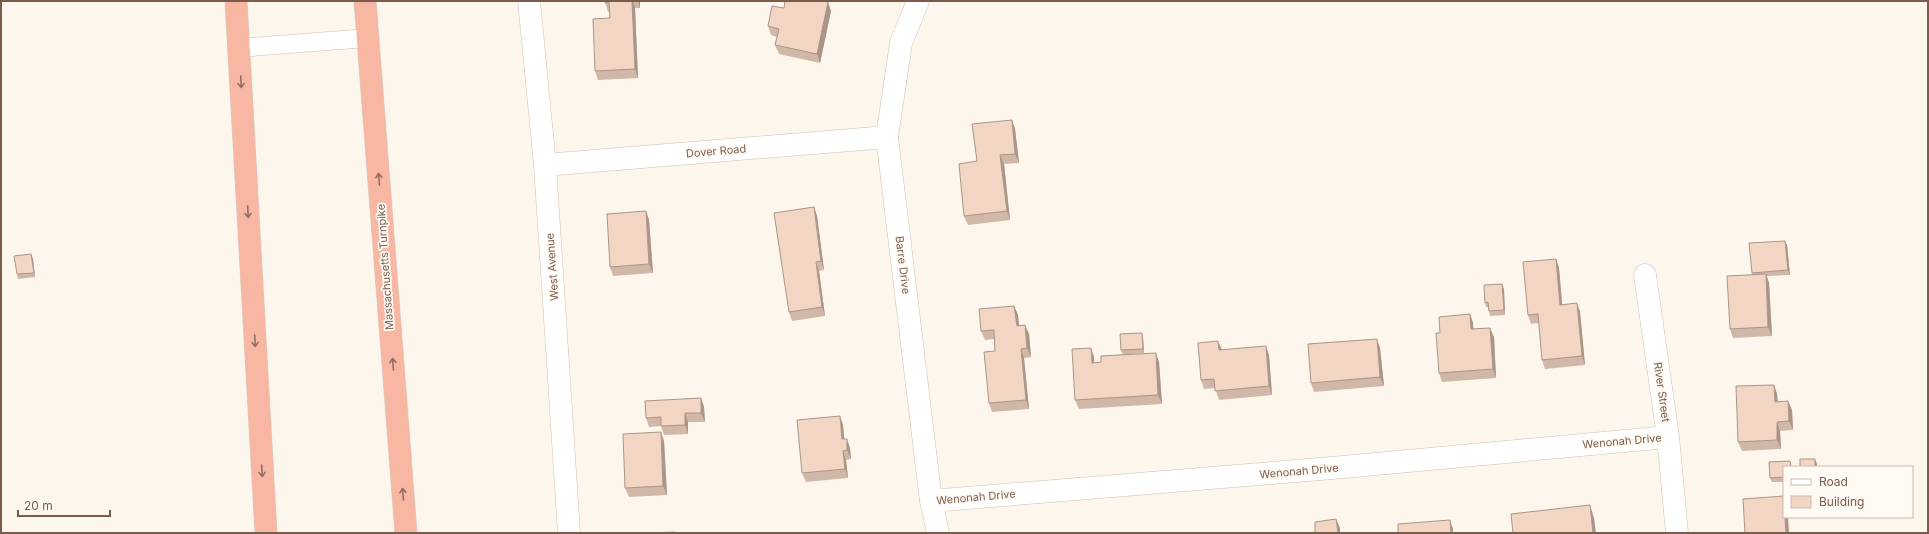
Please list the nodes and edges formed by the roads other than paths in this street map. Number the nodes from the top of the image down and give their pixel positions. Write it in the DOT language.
graph roads {
  1 [pos="236,1"];
  2 [pos="365,1"];
  3 [pos="529,1"];
  4 [pos="918,1"];
  5 [pos="368,38"];
  6 [pos="239,48"];
  7 [pos="887,137"];
  8 [pos="545,165"];
  9 [pos="1645,275"];
  10 [pos="1668,437"];
  11 [pos="930,501"];
  12 [pos="266,533"];
  13 [pos="406,533"];
  14 [pos="569,533"];
  15 [pos="938,533"];
  16 [pos="1677,533"];
  1 -- 6 [label="highway"];
  2 -- 5 [label="highway, Massachusetts Turnpike"];
  3 -- 8 [label="street, West Avenue"];
  4 -- 7 [label="street, Barre Drive"];
  5 -- 6 [label="lane"];
  13 -- 5 [label="highway, Massachusetts Turnpike, one-way"];
  6 -- 12 [label="highway, one-way"];
  7 -- 8 [label="street, Dover Road"];
  7 -- 11 [label="street, Barre Drive"];
  8 -- 14 [label="street, West Avenue"];
  9 -- 10 [label="street, River Street"];
  10 -- 11 [label="street, Wenonah Drive"];
  10 -- 16 [label="street, River Street"];
  11 -- 15 [label="street, Barre Drive"];
}
